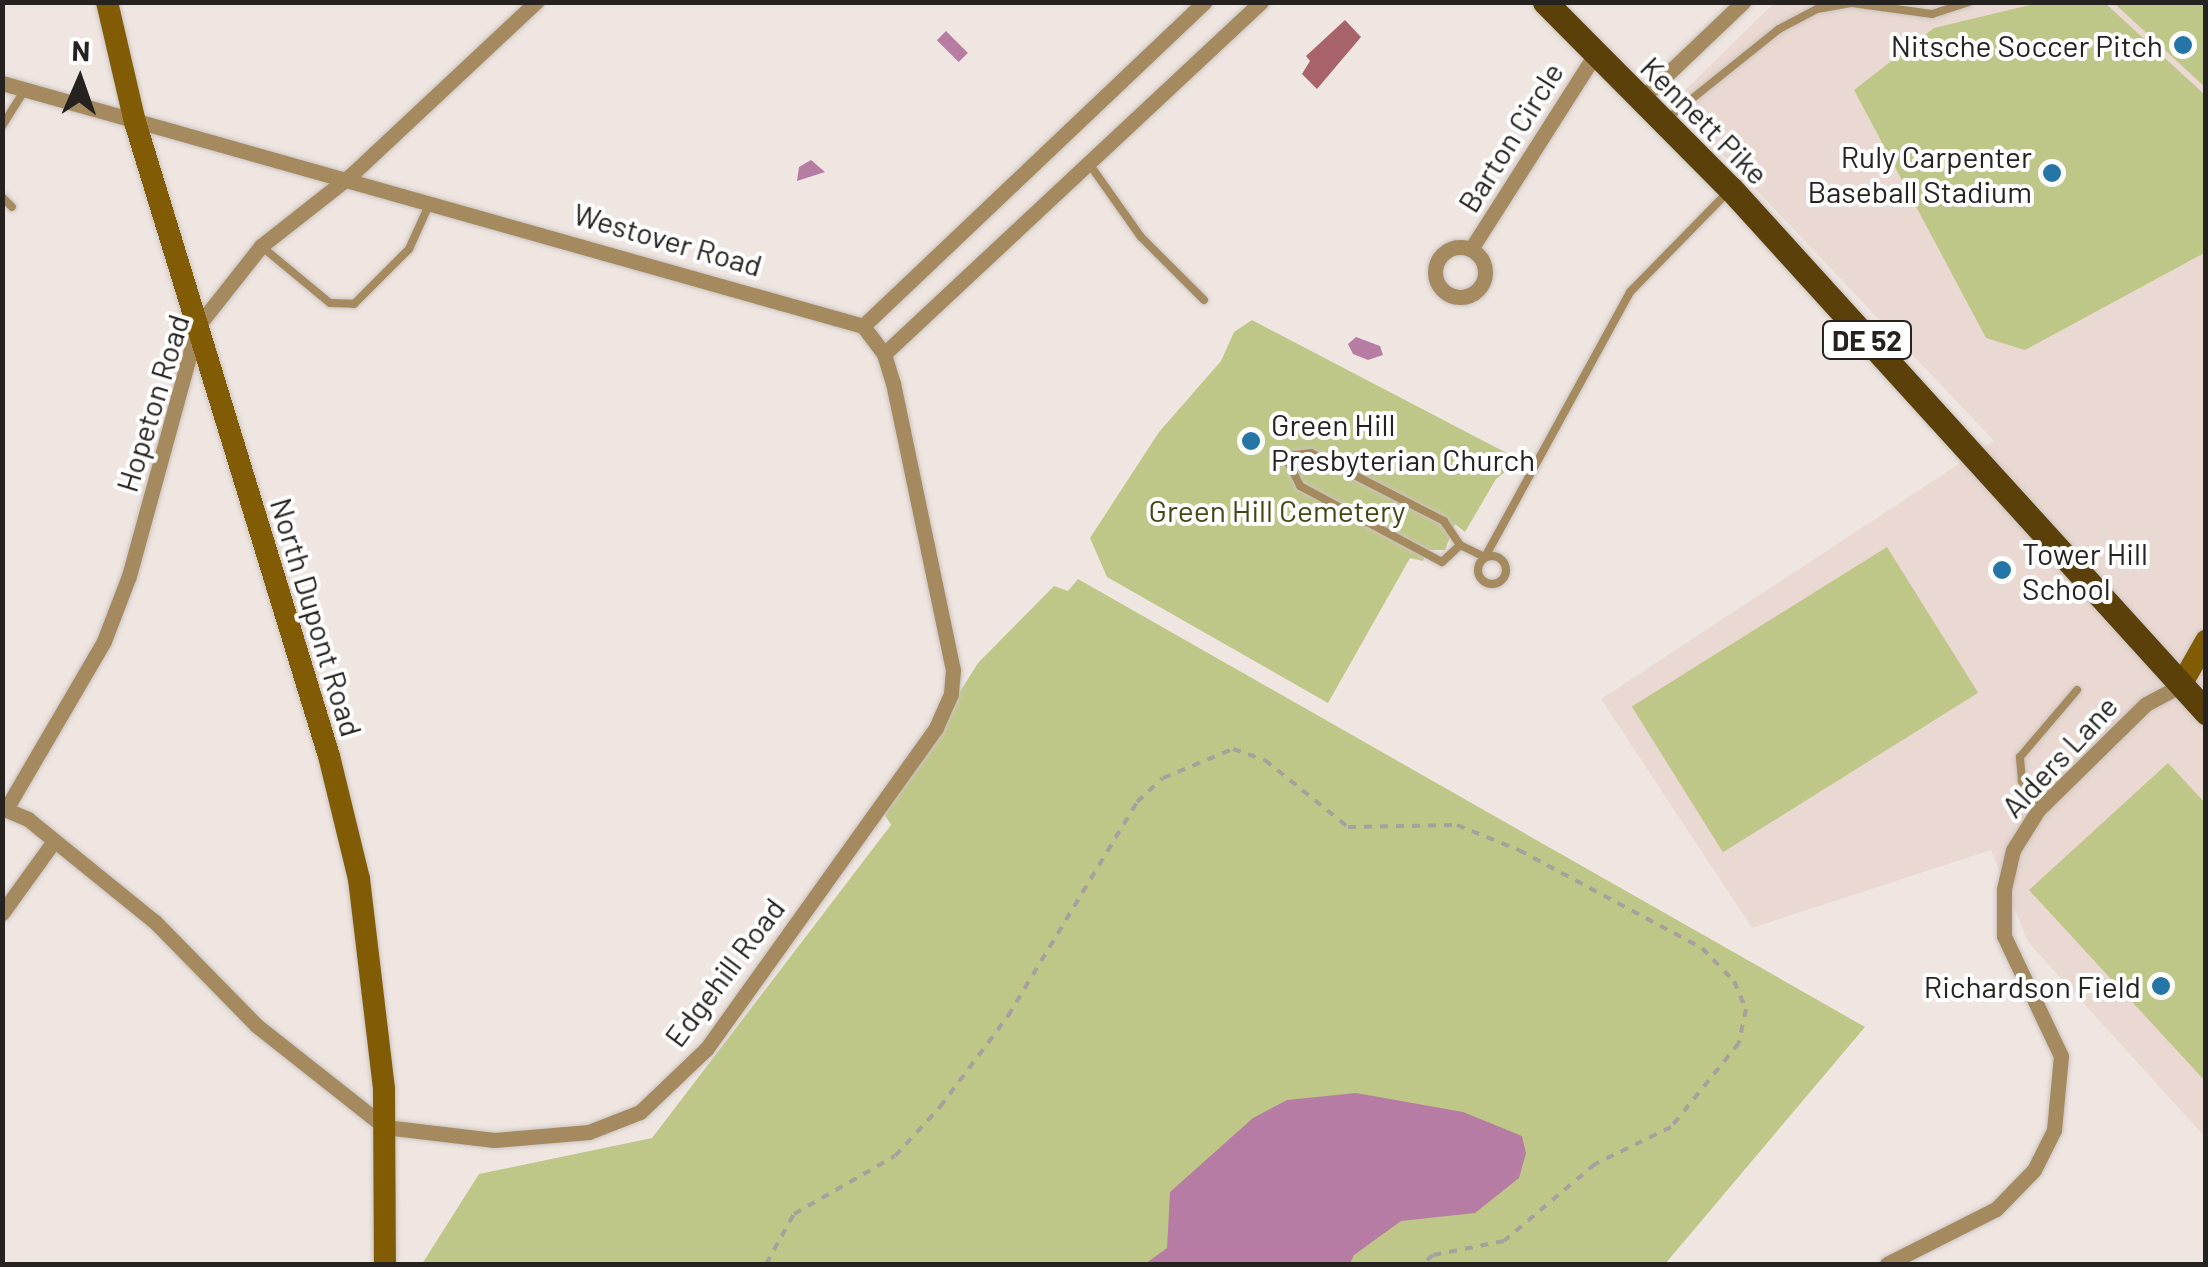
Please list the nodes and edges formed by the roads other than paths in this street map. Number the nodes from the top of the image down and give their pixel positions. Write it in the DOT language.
graph roads {
  1 [pos="107,2"];
  2 [pos="536,2"];
  3 [pos="1205,2"];
  4 [pos="1261,2"];
  5 [pos="1545,2"];
  6 [pos="1743,2"];
  7 [pos="1968,2"];
  8 [pos="1595,54"];
  9 [pos="2,82"];
  10 [pos="25,89"];
  11 [pos="1639,101"];
  12 [pos="136,122"];
  13 [pos="1662,123"];
  14 [pos="2,126"];
  15 [pos="1090,165"];
  16 [pos="350,176"];
  17 [pos="1730,189"];
  18 [pos="2,197"];
  19 [pos="431,200"];
  20 [pos="12,206"];
  21 [pos="261,246"];
  22 [pos="1471,250"];
  23 [pos="1204,300"];
  24 [pos="863,326"];
  25 [pos="197,327"];
  26 [pos="884,354"];
  27 [pos="1460,544"];
  28 [pos="2206,640"];
  29 [pos="2181,684"];
  30 [pos="2078,690"];
  31 [pos="2206,712"];
  32 [pos="2042,806"];
  33 [pos="4,809"];
  34 [pos="54,841"];
  35 [pos="2,912"];
  36 [pos="385,1127"];
  37 [pos="385,1264"];
  38 [pos="1887,1264"];
  1 -- 12 [label="main road, North Dupont Road"];
  2 -- 16 [label="street, Hopeton Road"];
  3 -- 24 [label="street"];
  4 -- 15 [label="street"];
  5 -- 8 [label="main road, Kennett Pike / DE 52"];
  6 -- 11 [label="street"];
  7 -- 13 [label="lane"];
  8 -- 11 [label="main road, Kennett Pike / DE 52"];
  8 -- 22 [label="street, Barton Circle"];
  9 -- 10 [label="street, Westover Road"];
  10 -- 12 [label="street, Westover Road"];
  10 -- 14 [label="lane"];
  11 -- 13 [label="main road, Kennett Pike / DE 52"];
  12 -- 16 [label="street, Westover Road"];
  12 -- 25 [label="main road, North Dupont Road"];
  13 -- 17 [label="main road, Kennett Pike / DE 52"];
  15 -- 23 [label="lane"];
  15 -- 26 [label="street"];
  16 -- 19 [label="street, Westover Road"];
  16 -- 21 [label="street, Hopeton Road"];
  17 -- 27 [label="lane"];
  17 -- 29 [label="main road, Kennett Pike / DE 52"];
  18 -- 20 [label="lane"];
  19 -- 21 [label="lane"];
  19 -- 24 [label="street, Westover Road"];
  21 -- 25 [label="street, Hopeton Road"];
  24 -- 26 [label="street, Edgehill Road"];
  25 -- 33 [label="street, Hopeton Road"];
  25 -- 36 [label="main road, North Dupont Road"];
  26 -- 36 [label="street, Edgehill Road"];
  27 -- 27 [label="lane"];
  28 -- 29 [label="main road"];
  29 -- 31 [label="main road, DE 52"];
  29 -- 32 [label="street, Alders Lane"];
  30 -- 32 [label="lane"];
  32 -- 38 [label="street, Alders Lane"];
  33 -- 34 [label="street"];
  34 -- 35 [label="street"];
  34 -- 36 [label="street"];
  36 -- 37 [label="main road, North Dupont Road"];
}
